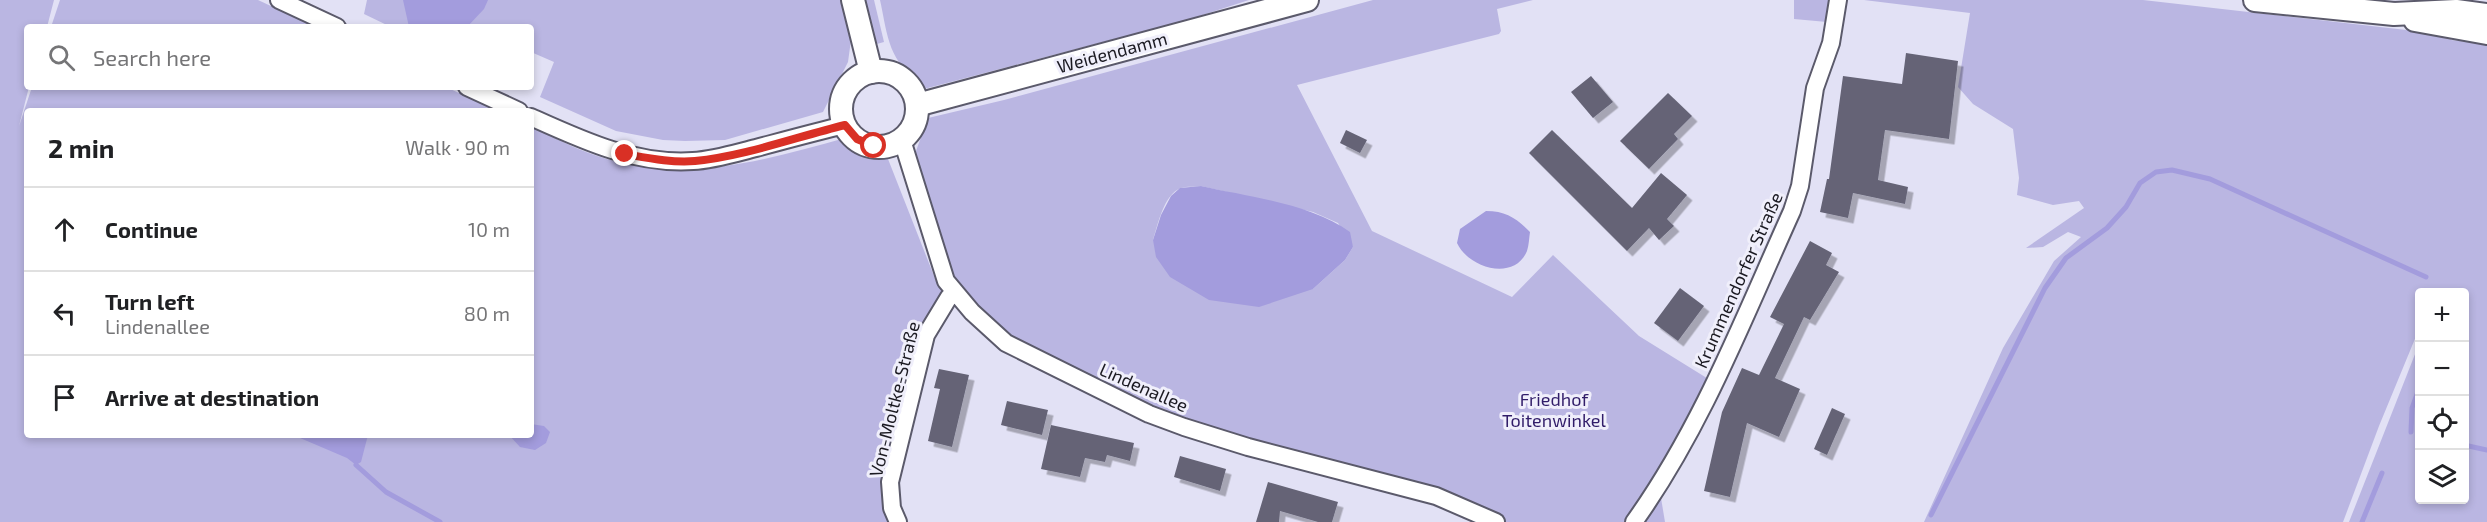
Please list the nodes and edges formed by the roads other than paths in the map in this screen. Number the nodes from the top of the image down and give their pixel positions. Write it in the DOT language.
graph roads {
  1 [pos="279,0"];
  2 [pos="853,0"];
  3 [pos="1307,0"];
  4 [pos="1838,0"];
  5 [pos="2255,0"];
  6 [pos="2394,14"];
  7 [pos="2487,15"];
  8 [pos="331,24"];
  9 [pos="2487,33"];
  10 [pos="871,72"];
  11 [pos="474,90"];
  12 [pos="917,105"];
  13 [pos="512,108"];
  14 [pos="534,118"];
  15 [pos="845,125"];
  16 [pos="902,140"];
  17 [pos="956,295"];
  18 [pos="898,522"];
  19 [pos="1496,522"];
  20 [pos="1634,522"];
  1 -- 8 [label="street"];
  2 -- 10 [label="street"];
  3 -- 12 [label="street, Weidendamm"];
  4 -- 20 [label="street, Krummendorfer Straße"];
  5 -- 6 [label="street"];
  6 -- 7 [label="street"];
  6 -- 9 [label="street"];
  10 -- 12 [label="street"];
  10 -- 15 [label="street"];
  11 -- 13 [label="street"];
  12 -- 16 [label="street"];
  14 -- 15 [label="street"];
  15 -- 16 [label="street"];
  16 -- 17 [label="street, Lindenallee"];
  17 -- 18 [label="street, Von-Moltke-Straße"];
  17 -- 19 [label="street, Lindenallee"];
}
